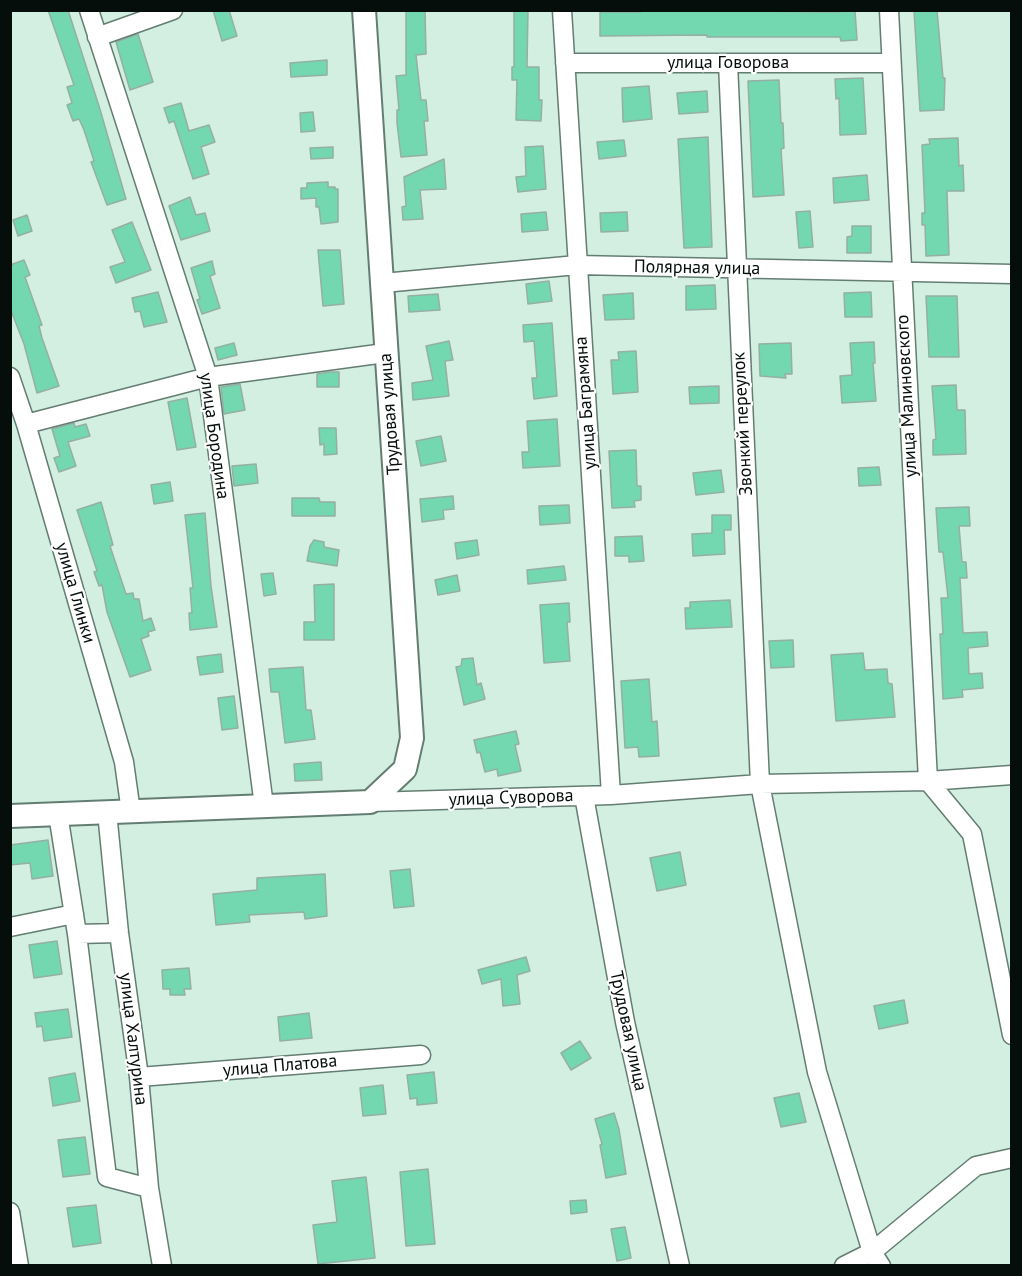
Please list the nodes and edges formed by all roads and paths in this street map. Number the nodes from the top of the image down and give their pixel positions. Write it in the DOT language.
graph roads {
  1 [pos="89,10"];
  2 [pos="173,10"];
  3 [pos="364,10"];
  4 [pos="562,10"];
  5 [pos="889,10"];
  6 [pos="97,37"];
  7 [pos="565,63"];
  8 [pos="728,63"];
  9 [pos="891,63"];
  10 [pos="577,265"];
  11 [pos="736,268"];
  12 [pos="901,272"];
  13 [pos="1011,274"];
  14 [pos="383,283"];
  15 [pos="385,352"];
  16 [pos="10,377"];
  17 [pos="208,377"];
  18 [pos="26,424"];
  19 [pos="1011,775"];
  20 [pos="928,781"];
  21 [pos="760,784"];
  22 [pos="611,795"];
  23 [pos="584,796"];
  24 [pos="370,802"];
  25 [pos="264,806"];
  26 [pos="107,812"];
  27 [pos="131,812"];
  28 [pos="58,814"];
  29 [pos="10,816"];
  30 [pos="74,914"];
  31 [pos="10,927"];
  32 [pos="119,933"];
  33 [pos="77,934"];
  34 [pos="1011,1035"];
  35 [pos="421,1054"];
  36 [pos="139,1077"];
  37 [pos="1011,1158"];
  38 [pos="149,1188"];
  39 [pos="10,1212"];
  40 [pos="876,1259"];
  41 [pos="159,1265"];
  42 [pos="19,1266"];
  43 [pos="680,1266"];
  44 [pos="844,1266"];
  1 -- 6 [label="street, улица Бородина"];
  2 -- 6 [label="street"];
  3 -- 14 [label="main road, Трудовая улица"];
  4 -- 7 [label="street, улица Баграмяна"];
  5 -- 9 [label="street, улица Малиновского"];
  6 -- 17 [label="street, улица Бородина"];
  7 -- 8 [label="street, улица Говорова"];
  7 -- 10 [label="street, улица Баграмяна"];
  8 -- 9 [label="street, улица Говорова"];
  8 -- 11 [label="street, Звонкий переулок"];
  9 -- 12 [label="street, улица Малиновского"];
  10 -- 11 [label="street, Полярная улица"];
  10 -- 14 [label="street, Полярная улица"];
  10 -- 22 [label="street, улица Баграмяна"];
  11 -- 12 [label="street, Полярная улица"];
  11 -- 21 [label="street, Звонкий переулок"];
  12 -- 13 [label="street, Полярная улица"];
  12 -- 20 [label="street, улица Малиновского"];
  14 -- 15 [label="main road, Трудовая улица"];
  15 -- 17 [label="street"];
  15 -- 24 [label="main road, Трудовая улица"];
  16 -- 18 [label="street, улица Глинки"];
  17 -- 18 [label="street"];
  17 -- 25 [label="street, улица Бородина"];
  18 -- 27 [label="street, улица Глинки"];
  19 -- 20 [label="street, улица Суворова"];
  20 -- 21 [label="street, улица Суворова"];
  20 -- 34 [label="street"];
  21 -- 22 [label="street, улица Суворова"];
  21 -- 40 [label="street, Звонкий переулок"];
  22 -- 23 [label="street, улица Суворова"];
  23 -- 24 [label="street, улица Суворова"];
  23 -- 43 [label="street, Трудовая улица"];
  24 -- 25 [label="main road, улица Суворова"];
  25 -- 27 [label="main road, улица Суворова"];
  26 -- 27 [label="main road, улица Суворова"];
  26 -- 28 [label="main road, улица Суворова"];
  26 -- 32 [label="street, улица Халтурина"];
  28 -- 29 [label="main road, улица Суворова"];
  28 -- 30 [label="street"];
  30 -- 31 [label="street"];
  30 -- 33 [label="street"];
  32 -- 33 [label="street"];
  32 -- 36 [label="street, улица Халтурина"];
  33 -- 38 [label="street"];
  35 -- 36 [label="street, улица Платова"];
  36 -- 38 [label="street, улица Халтурина"];
  37 -- 40 [label="street"];
  38 -- 41 [label="street, улица Халтурина"];
  39 -- 42 [label="street"];
  40 -- 44 [label="street"];
}
